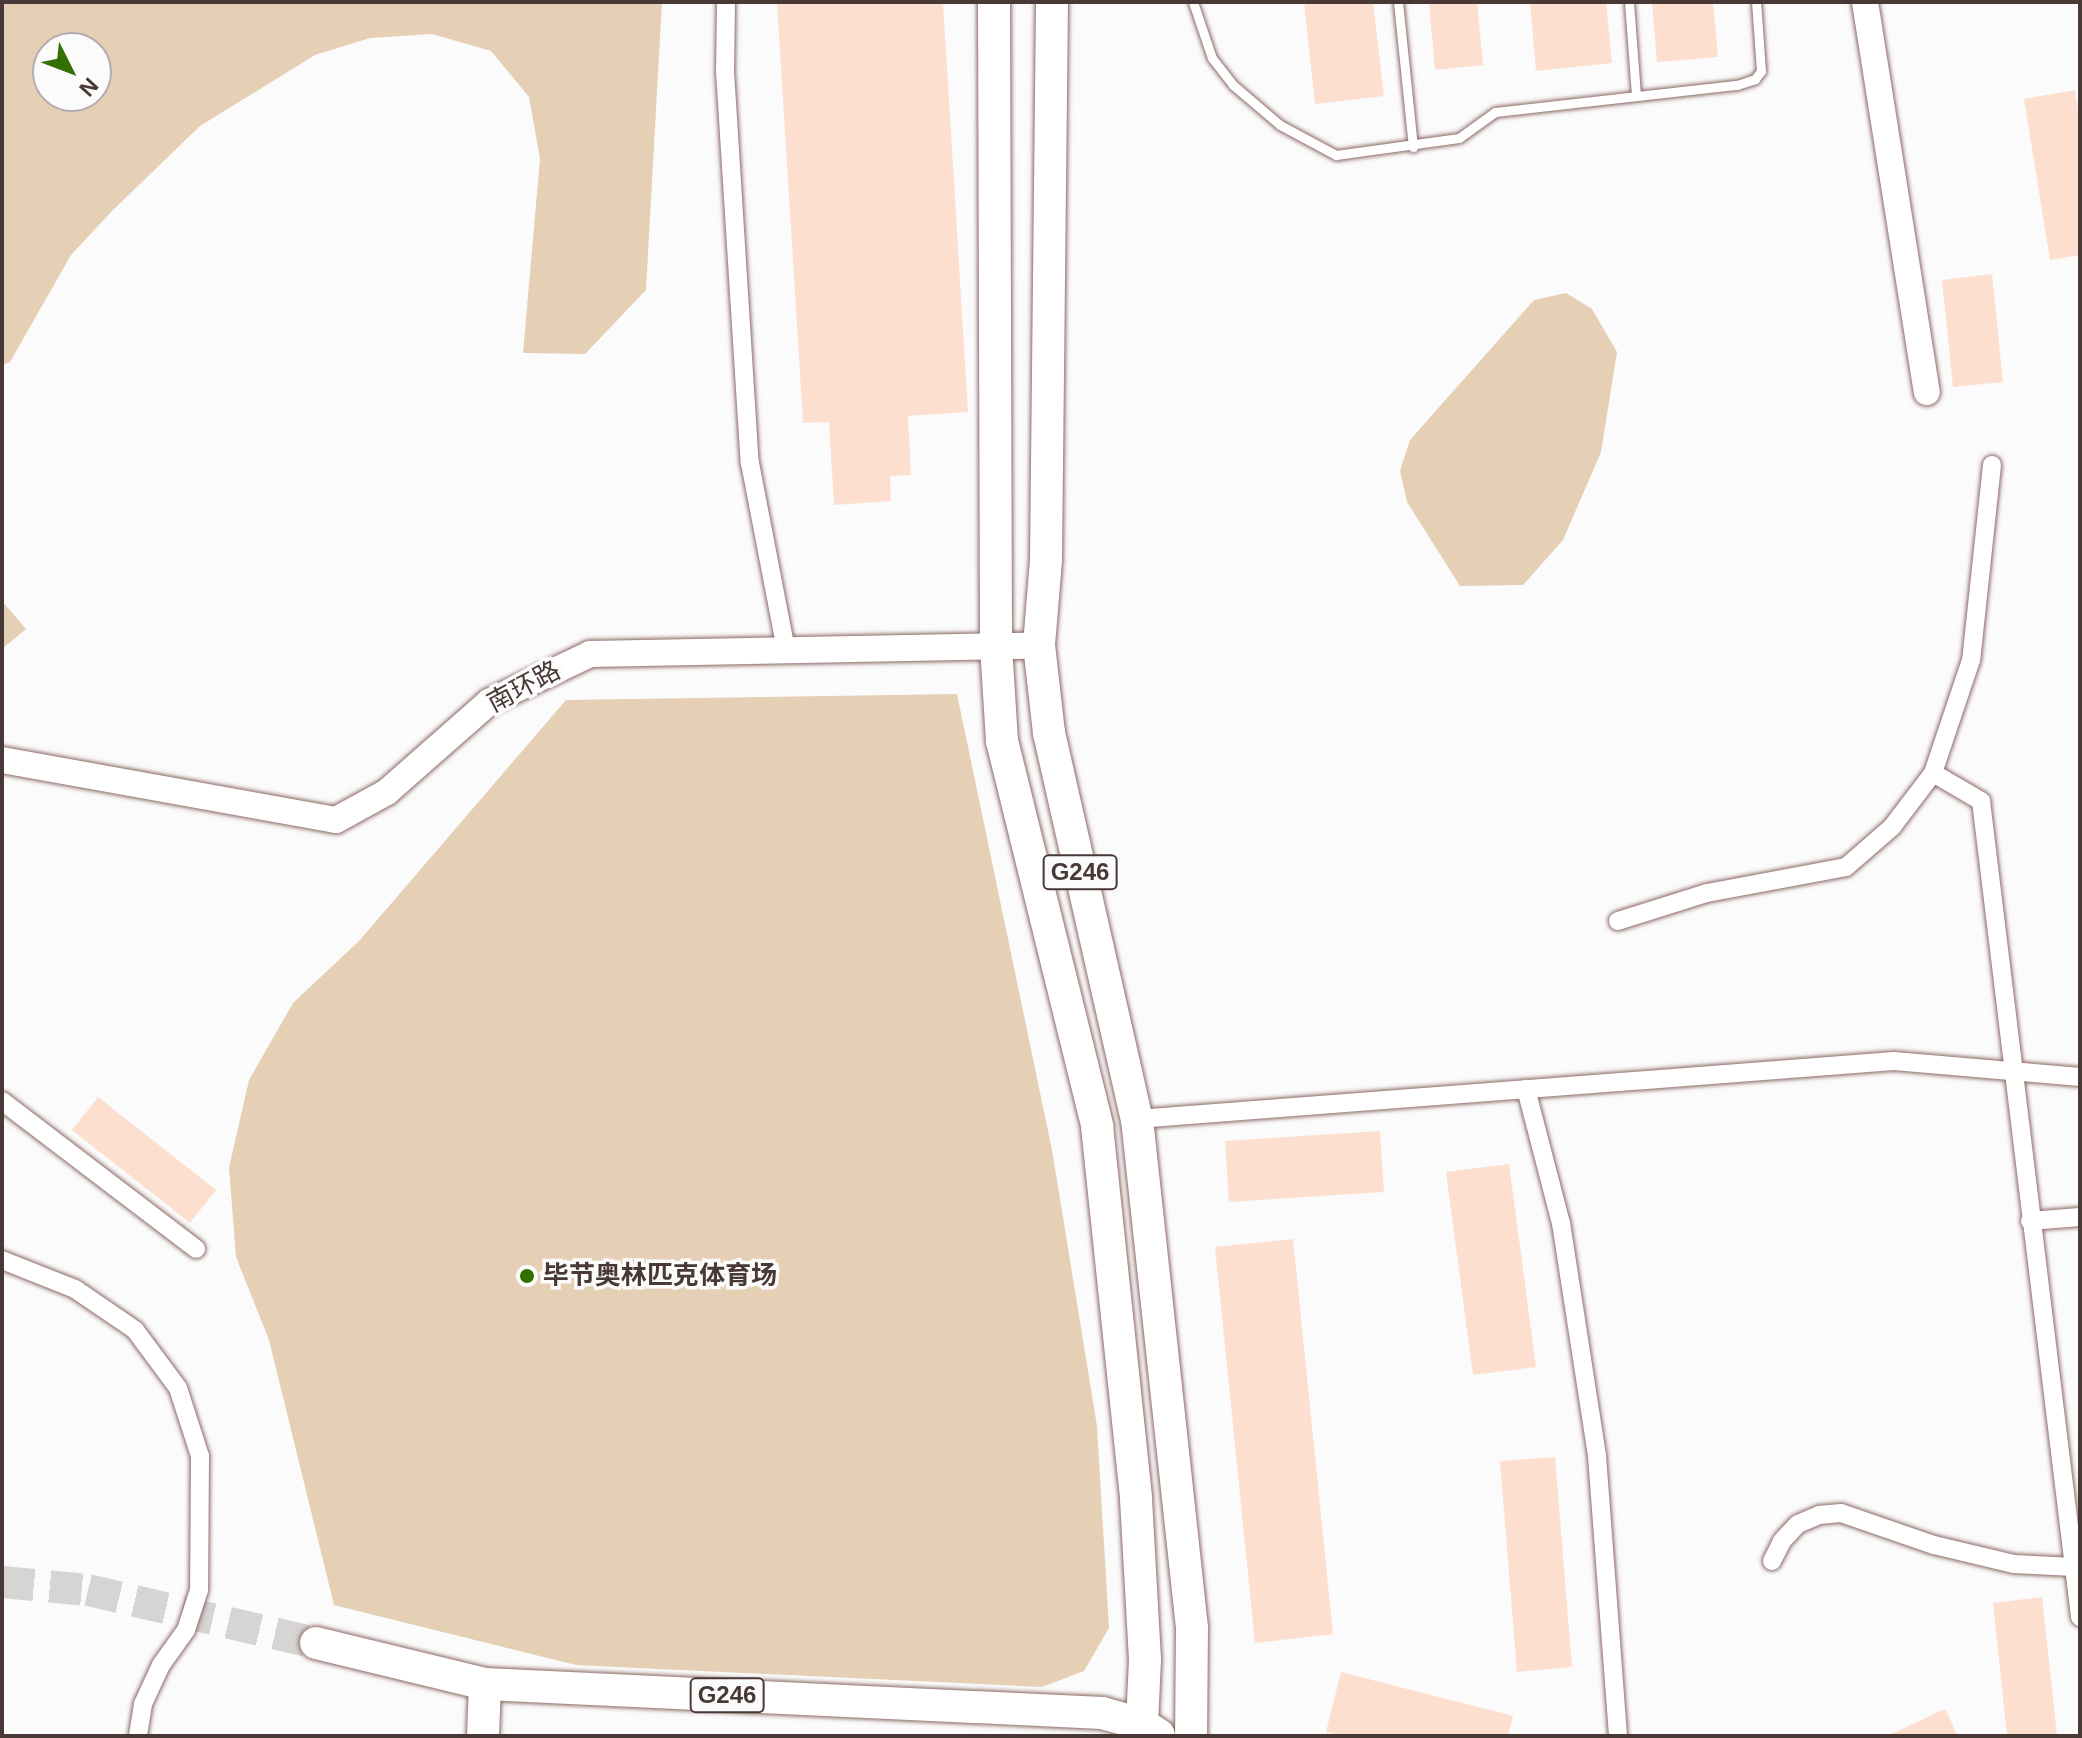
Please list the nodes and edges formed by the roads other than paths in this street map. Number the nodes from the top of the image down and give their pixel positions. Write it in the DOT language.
graph roads {
  1 [pos="726,2"];
  2 [pos="994,2"];
  3 [pos="1052,2"];
  4 [pos="1193,2"];
  5 [pos="1398,2"];
  6 [pos="1629,2"];
  7 [pos="1756,2"];
  8 [pos="1865,2"];
  9 [pos="1636,96"];
  10 [pos="1413,147"];
  11 [pos="1927,392"];
  12 [pos="1992,465"];
  13 [pos="1039,645"];
  14 [pos="996,646"];
  15 [pos="786,650"];
  16 [pos="2,760"];
  17 [pos="1933,773"];
  18 [pos="1618,921"];
  19 [pos="2012,1072"];
  20 [pos="2080,1077"];
  21 [pos="1526,1089"];
  22 [pos="2,1101"];
  23 [pos="1137,1119"];
  24 [pos="2080,1217"];
  25 [pos="2030,1221"];
  26 [pos="196,1249"];
  27 [pos="2,1260"];
  28 [pos="1772,1561"];
  29 [pos="2074,1567"];
  30 [pos="2080,1617"];
  31 [pos="316,1643"];
  32 [pos="485,1684"];
  33 [pos="1149,1732"];
  34 [pos="138,1736"];
  35 [pos="483,1736"];
  36 [pos="1191,1736"];
  37 [pos="1618,1736"];
  1 -- 15 [label="street"];
  2 -- 14 [label="highway, G246"];
  3 -- 13 [label="highway, G246"];
  4 -- 10 [label="lane"];
  5 -- 10 [label="lane"];
  6 -- 9 [label="lane"];
  7 -- 9 [label="lane"];
  8 -- 11 [label="main road"];
  9 -- 10 [label="lane"];
  12 -- 17 [label="street"];
  13 -- 14 [label="main road, 南环路"];
  13 -- 23 [label="highway, G246"];
  14 -- 15 [label="main road, 南环路"];
  14 -- 33 [label="highway, G246"];
  15 -- 16 [label="main road, 南环路"];
  17 -- 18 [label="street"];
  17 -- 19 [label="street"];
  19 -- 20 [label="street"];
  19 -- 21 [label="street"];
  19 -- 25 [label="street"];
  21 -- 23 [label="street"];
  21 -- 37 [label="street"];
  22 -- 26 [label="street"];
  23 -- 36 [label="highway, G246"];
  24 -- 25 [label="street"];
  25 -- 29 [label="street"];
  27 -- 34 [label="street"];
  28 -- 29 [label="street"];
  29 -- 30 [label="street"];
  31 -- 32 [label="highway, G246"];
  32 -- 33 [label="highway, G246"];
  32 -- 35 [label="highway"];
}
